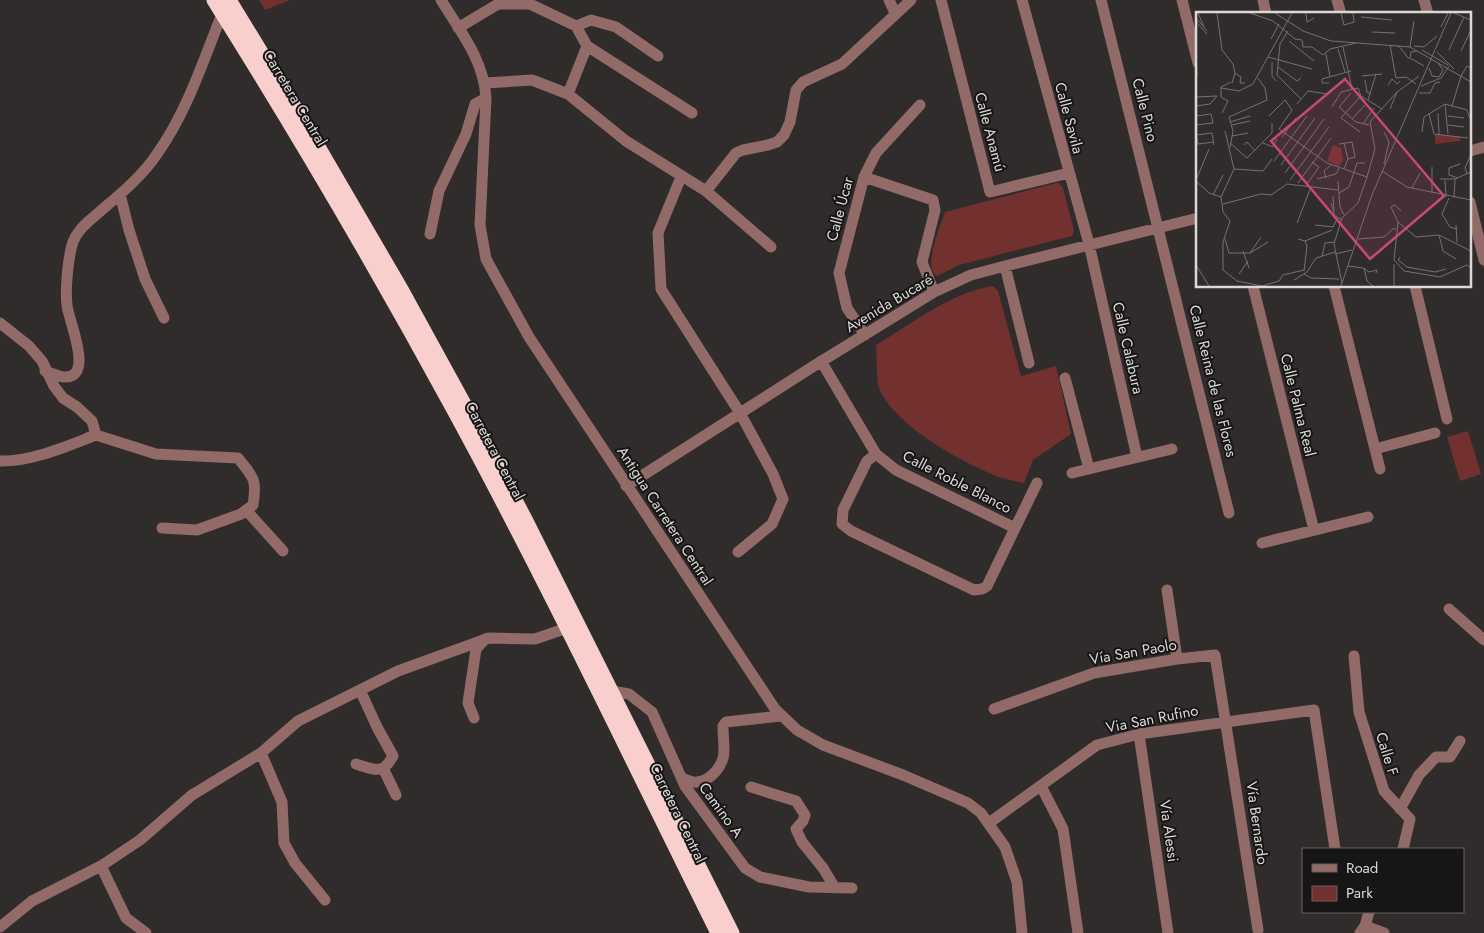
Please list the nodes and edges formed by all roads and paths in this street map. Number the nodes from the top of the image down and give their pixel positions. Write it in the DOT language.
graph roads {
  1 [pos="214,0"];
  2 [pos="441,0"];
  3 [pos="889,0"];
  4 [pos="911,0"];
  5 [pos="941,0"];
  6 [pos="1022,0"];
  7 [pos="1101,0"];
  8 [pos="1182,0"];
  9 [pos="496,2"];
  10 [pos="228,7"];
  11 [pos="895,13"];
  12 [pos="576,26"];
  13 [pos="458,28"];
  14 [pos="588,46"];
  15 [pos="1196,54"];
  16 [pos="658,56"];
  17 [pos="485,83"];
  18 [pos="568,94"];
  19 [pos="486,98"];
  20 [pos="920,105"];
  21 [pos="692,113"];
  22 [pos="1069,173"];
  23 [pos="680,177"];
  24 [pos="864,177"];
  25 [pos="706,192"];
  26 [pos="120,194"];
  27 [pos="1472,210"];
  28 [pos="1196,219"];
  29 [pos="1160,228"];
  30 [pos="430,234"];
  31 [pos="1089,244"];
  32 [pos="771,247"];
  33 [pos="1484,260"];
  34 [pos="1005,266"];
  35 [pos="1254,288"];
  36 [pos="1335,288"];
  37 [pos="1414,288"];
  38 [pos="934,292"];
  39 [pos="164,318"];
  40 [pos="0,323"];
  41 [pos="865,335"];
  42 [pos="820,361"];
  43 [pos="1029,363"];
  44 [pos="45,371"];
  45 [pos="1065,378"];
  46 [pos="740,413"];
  47 [pos="1447,419"];
  48 [pos="1435,433"];
  49 [pos="96,435"];
  50 [pos="1172,449"];
  51 [pos="1375,449"];
  52 [pos="876,454"];
  53 [pos="1137,458"];
  54 [pos="0,461"];
  55 [pos="1089,469"];
  56 [pos="1380,469"];
  57 [pos="1072,473"];
  58 [pos="1037,484"];
  59 [pos="626,486"];
  60 [pos="246,510"];
  61 [pos="1229,512"];
  62 [pos="1368,517"];
  63 [pos="162,528"];
  64 [pos="1015,528"];
  65 [pos="1314,530"];
  66 [pos="1262,543"];
  67 [pos="283,551"];
  68 [pos="738,552"];
  69 [pos="1167,590"];
  70 [pos="1449,609"];
  71 [pos="572,627"];
  72 [pos="484,639"];
  73 [pos="1484,640"];
  74 [pos="1354,656"];
  75 [pos="1177,659"];
  76 [pos="360,690"];
  77 [pos="611,691"];
  78 [pos="994,710"];
  79 [pos="781,716"];
  80 [pos="474,718"];
  81 [pos="1227,721"];
  82 [pos="1139,734"];
  83 [pos="1460,741"];
  84 [pos="261,753"];
  85 [pos="356,764"];
  86 [pos="383,768"];
  87 [pos="682,778"];
  88 [pos="1041,786"];
  89 [pos="751,787"];
  90 [pos="396,795"];
  91 [pos="1400,809"];
  92 [pos="989,823"];
  93 [pos="1335,848"];
  94 [pos="1403,848"];
  95 [pos="101,866"];
  96 [pos="835,888"];
  97 [pos="852,888"];
  98 [pos="325,900"];
  99 [pos="1369,913"];
  100 [pos="0,927"];
  101 [pos="1363,929"];
  102 [pos="1258,930"];
  103 [pos="146,933"];
  104 [pos="718,933"];
  105 [pos="732,933"];
  106 [pos="1022,933"];
  107 [pos="1078,933"];
  108 [pos="1168,933"];
  109 [pos="1384,933"];
  1 -- 10 [label="highway, Carretera Central"];
  2 -- 13 [label="street, Antigua Carretera Central"];
  3 -- 11 [label="street"];
  4 -- 11 [label="street"];
  5 -- 22 [label="street, Calle Anamú"];
  6 -- 22 [label="street, Calle Savila"];
  7 -- 29 [label="street, Calle Pino"];
  8 -- 15 [label="street"];
  9 -- 12 [label="street"];
  9 -- 13 [label="street"];
  10 -- 26 [label="street"];
  10 -- 71 [label="highway, Carretera Central"];
  11 -- 25 [label="street"];
  12 -- 14 [label="street"];
  12 -- 16 [label="street"];
  13 -- 17 [label="street, Antigua Carretera Central"];
  14 -- 18 [label="street"];
  14 -- 21 [label="street"];
  17 -- 18 [label="street"];
  17 -- 19 [label="street, Antigua Carretera Central"];
  18 -- 23 [label="street"];
  19 -- 30 [label="street"];
  19 -- 59 [label="street, Antigua Carretera Central"];
  20 -- 24 [label="street, Calle Úcar"];
  22 -- 31 [label="street, Calle Savila"];
  23 -- 25 [label="street"];
  23 -- 46 [label="street"];
  24 -- 38 [label="street"];
  24 -- 41 [label="street, Calle Úcar"];
  25 -- 32 [label="street"];
  26 -- 39 [label="street"];
  26 -- 44 [label="street"];
  27 -- 33 [label="street"];
  28 -- 29 [label="street, Avenida Bucaré"];
  29 -- 31 [label="street, Avenida Bucaré"];
  29 -- 61 [label="street, Calle Reina de las Flores"];
  31 -- 34 [label="street, Avenida Bucaré"];
  31 -- 53 [label="street, Calle Calabura"];
  34 -- 38 [label="street, Avenida Bucaré"];
  34 -- 43 [label="street"];
  35 -- 65 [label="street, Calle Palma Real"];
  36 -- 51 [label="street"];
  37 -- 47 [label="street"];
  38 -- 41 [label="street, Avenida Bucaré"];
  40 -- 44 [label="street"];
  41 -- 42 [label="street, Avenida Bucaré"];
  42 -- 46 [label="street, Avenida Bucaré"];
  42 -- 52 [label="street, Calle Roble Blanco"];
  44 -- 49 [label="street"];
  45 -- 55 [label="street"];
  46 -- 59 [label="street, Avenida Bucaré"];
  46 -- 68 [label="street"];
  48 -- 51 [label="street"];
  49 -- 54 [label="street"];
  49 -- 60 [label="street"];
  50 -- 53 [label="street"];
  51 -- 56 [label="street"];
  52 -- 64 [label="street, Calle Roble Blanco"];
  52 -- 64 [label="street"];
  53 -- 55 [label="street"];
  55 -- 57 [label="street"];
  58 -- 64 [label="street"];
  59 -- 79 [label="street, Antigua Carretera Central"];
  60 -- 63 [label="street"];
  60 -- 67 [label="street"];
  62 -- 65 [label="street"];
  65 -- 66 [label="street"];
  69 -- 75 [label="street"];
  70 -- 73 [label="street"];
  71 -- 72 [label="street"];
  71 -- 77 [label="highway, Carretera Central"];
  71 -- 104 [label="highway, Carretera Central"];
  72 -- 76 [label="street"];
  72 -- 80 [label="street"];
  74 -- 91 [label="street, Calle F"];
  75 -- 78 [label="street, Vía San Paolo"];
  75 -- 81 [label="street, Vía San Paolo"];
  76 -- 84 [label="street"];
  76 -- 86 [label="street"];
  77 -- 87 [label="street, Camino A"];
  77 -- 105 [label="highway, Carretera Central"];
  79 -- 87 [label="street"];
  79 -- 92 [label="street, Antigua Carretera Central"];
  81 -- 82 [label="street, Via San Rufino"];
  81 -- 93 [label="street, Via San Rufino"];
  81 -- 102 [label="street, Vía Bernardo"];
  82 -- 88 [label="street, Via San Rufino"];
  82 -- 108 [label="street, Vía Alessi"];
  83 -- 91 [label="street"];
  84 -- 95 [label="street"];
  84 -- 98 [label="street"];
  85 -- 86 [label="street"];
  86 -- 90 [label="street"];
  87 -- 96 [label="street, Camino A"];
  88 -- 92 [label="street, Via San Rufino"];
  88 -- 107 [label="street"];
  89 -- 96 [label="street"];
  91 -- 94 [label="street, Calle F"];
  92 -- 106 [label="street, Antigua Carretera Central"];
  95 -- 100 [label="street"];
  95 -- 103 [label="street"];
  96 -- 97 [label="street, Camino A"];
  99 -- 101 [label="street"];
  101 -- 109 [label="street"];
}
